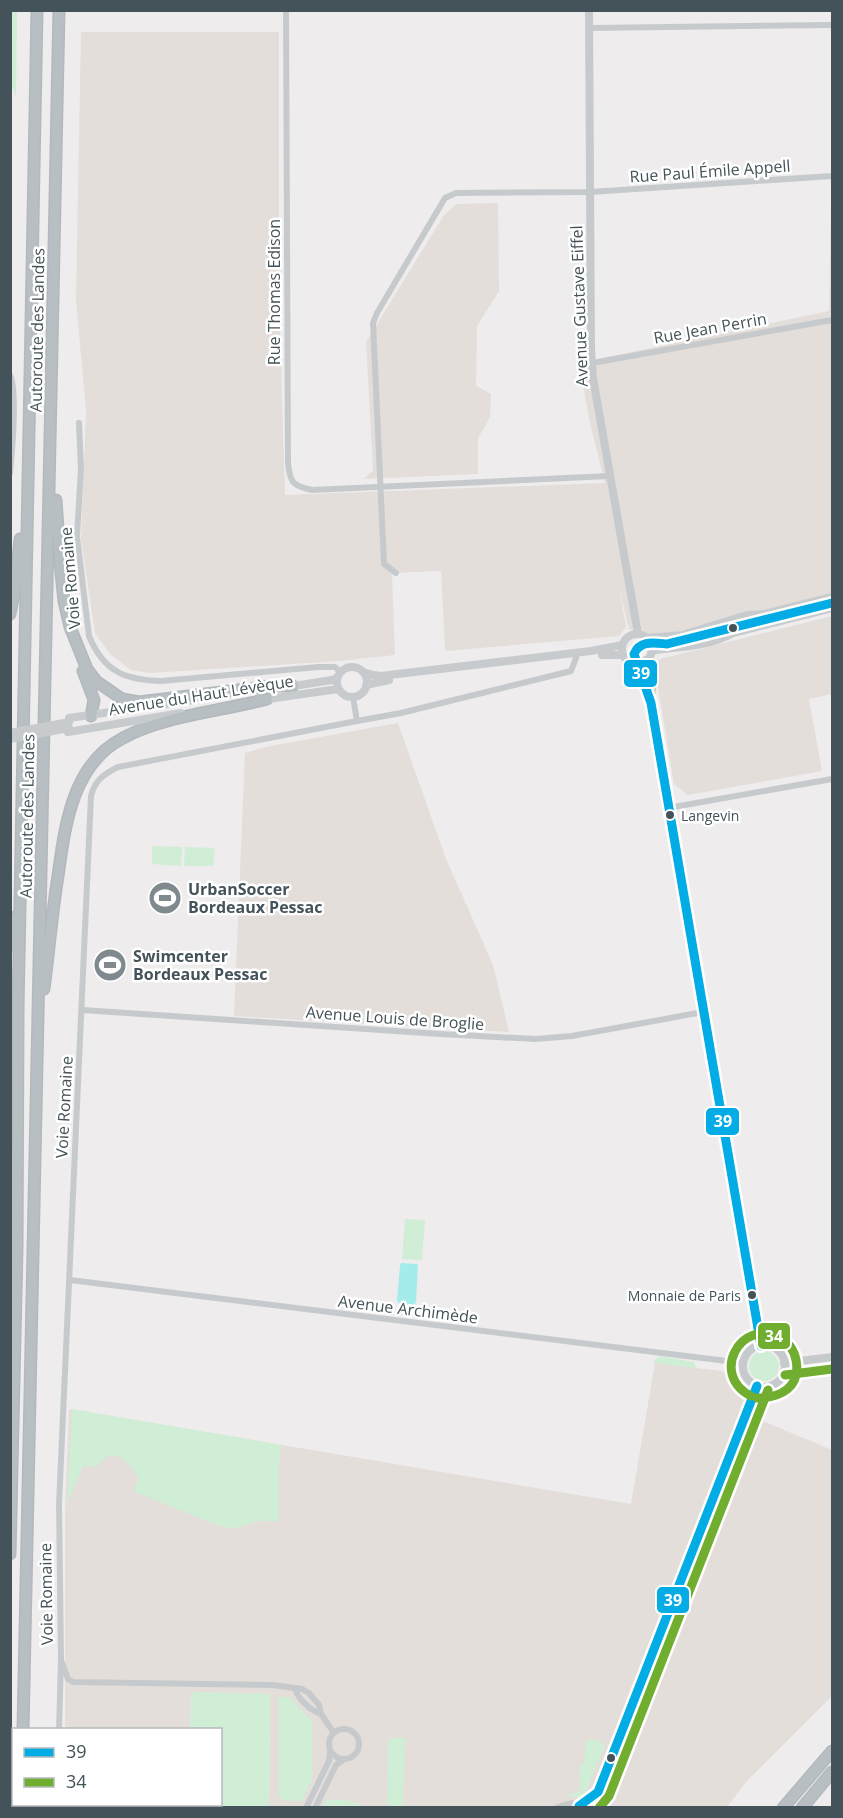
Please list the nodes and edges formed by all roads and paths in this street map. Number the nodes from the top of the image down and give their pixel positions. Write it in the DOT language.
graph roads {
  1 [pos="37,10"];
  2 [pos="59,10"];
  3 [pos="286,10"];
  4 [pos="589,10"];
  5 [pos="832,25"];
  6 [pos="589,28"];
  7 [pos="832,176"];
  8 [pos="590,192"];
  9 [pos="53,277"];
  10 [pos="832,320"];
  11 [pos="592,363"];
  12 [pos="30,365"];
  13 [pos="10,375"];
  14 [pos="79,423"];
  15 [pos="10,473"];
  16 [pos="609,476"];
  17 [pos="381,487"];
  18 [pos="396,573"];
  19 [pos="832,597"];
  20 [pos="832,608"];
  21 [pos="10,614"];
  22 [pos="70,627"];
  23 [pos="638,634"];
  24 [pos="647,638"];
  25 [pos="623,650"];
  26 [pos="576,658"];
  27 [pos="645,658"];
  28 [pos="363,672"];
  29 [pos="339,675"];
  30 [pos="366,685"];
  31 [pos="293,686"];
  32 [pos="338,689"];
  33 [pos="353,697"];
  34 [pos="267,699"];
  35 [pos="88,716"];
  36 [pos="357,721"];
  37 [pos="69,725"];
  38 [pos="10,731"];
  39 [pos="10,740"];
  40 [pos="832,779"];
  41 [pos="668,808"];
  42 [pos="10,916"];
  43 [pos="18,1008"];
  44 [pos="82,1010"];
  45 [pos="704,1012"];
  46 [pos="37,1055"];
  47 [pos="70,1280"];
  48 [pos="761,1346"];
  49 [pos="832,1357"];
  50 [pos="743,1363"];
  51 [pos="784,1363"];
  52 [pos="757,1386"];
  53 [pos="10,1554"];
  54 [pos="60,1659"];
  55 [pos="23,1728"];
  56 [pos="59,1728"];
  57 [pos="334,1732"];
  58 [pos="330,1750"];
  59 [pos="832,1751"];
  60 [pos="343,1760"];
  61 [pos="832,1772"];
  62 [pos="597,1792"];
  63 [pos="580,1807"];
  64 [pos="306,1808"];
  65 [pos="315,1808"];
  66 [pos="558,1808"];
  67 [pos="592,1808"];
  68 [pos="783,1808"];
  69 [pos="802,1808"];
  1 -- 12 [label="highway, Autoroute des Landes"];
  2 -- 9 [label="highway, Autoroute des Landes"];
  3 -- 17 [label="street, Rue Thomas Edison"];
  4 -- 6 [label="street, Avenue Gustave Eiffel"];
  5 -- 6 [label="street"];
  6 -- 8 [label="street, Avenue Gustave Eiffel"];
  7 -- 8 [label="street, Rue Paul Émile Appell"];
  8 -- 11 [label="street, Avenue Gustave Eiffel"];
  8 -- 17 [label="street, Rue Paul Émile Appell"];
  9 -- 22 [label="highway"];
  9 -- 46 [label="highway, Autoroute des Landes"];
  10 -- 11 [label="street, Rue Jean Perrin"];
  11 -- 16 [label="street, Avenue Gustave Eiffel"];
  12 -- 21 [label="highway"];
  12 -- 43 [label="highway, Autoroute des Landes"];
  13 -- 15 [label="street"];
  14 -- 29 [label="street, Voie Romaine"];
  16 -- 17 [label="street, Rue Thomas Edison"];
  16 -- 23 [label="street, Avenue Gustave Eiffel"];
  17 -- 18 [label="street"];
  19 -- 24 [label="main road"];
  20 -- 27 [label="main road"];
  22 -- 31 [label="highway"];
  22 -- 35 [label="highway"];
  23 -- 24 [label="main road"];
  23 -- 25 [label="main road"];
  24 -- 27 [label="main road"];
  25 -- 26 [label="main road"];
  25 -- 27 [label="main road"];
  25 -- 28 [label="main road"];
  26 -- 30 [label="main road"];
  26 -- 36 [label="street, Voie Romaine"];
  27 -- 41 [label="street"];
  28 -- 29 [label="main road"];
  28 -- 30 [label="main road"];
  29 -- 31 [label="main road, Avenue du Haut Lévèque"];
  29 -- 32 [label="main road"];
  30 -- 33 [label="main road"];
  31 -- 35 [label="main road, Avenue du Haut Lévèque"];
  32 -- 33 [label="main road"];
  32 -- 34 [label="main road, Avenue du Haut Lévèque"];
  33 -- 36 [label="street"];
  34 -- 37 [label="main road, Avenue du Haut Lévèque"];
  34 -- 46 [label="highway"];
  35 -- 37 [label="main road, Avenue du Haut Lévèque"];
  36 -- 44 [label="street, Voie Romaine"];
  37 -- 38 [label="main road, bridge"];
  37 -- 39 [label="main road, bridge"];
  40 -- 41 [label="street"];
  41 -- 45 [label="street"];
  42 -- 43 [label="highway"];
  43 -- 53 [label="highway, Autoroute des Landes"];
  44 -- 45 [label="street, Avenue Louis de Broglie"];
  44 -- 47 [label="street, Voie Romaine"];
  45 -- 48 [label="street"];
  46 -- 55 [label="highway, Autoroute des Landes"];
  47 -- 50 [label="street, Avenue Archimède"];
  47 -- 54 [label="street, Voie Romaine"];
  48 -- 50 [label="street"];
  48 -- 51 [label="street"];
  49 -- 51 [label="street"];
  50 -- 52 [label="street"];
  51 -- 52 [label="street"];
  52 -- 62 [label="street"];
  54 -- 56 [label="street, Voie Romaine"];
  54 -- 57 [label="street"];
  57 -- 58 [label="street"];
  57 -- 60 [label="street"];
  58 -- 60 [label="street"];
  58 -- 64 [label="street"];
  59 -- 68 [label="highway"];
  60 -- 65 [label="street"];
  61 -- 69 [label="highway"];
  62 -- 63 [label="street"];
  62 -- 67 [label="street"];
  63 -- 66 [label="street"];
}
